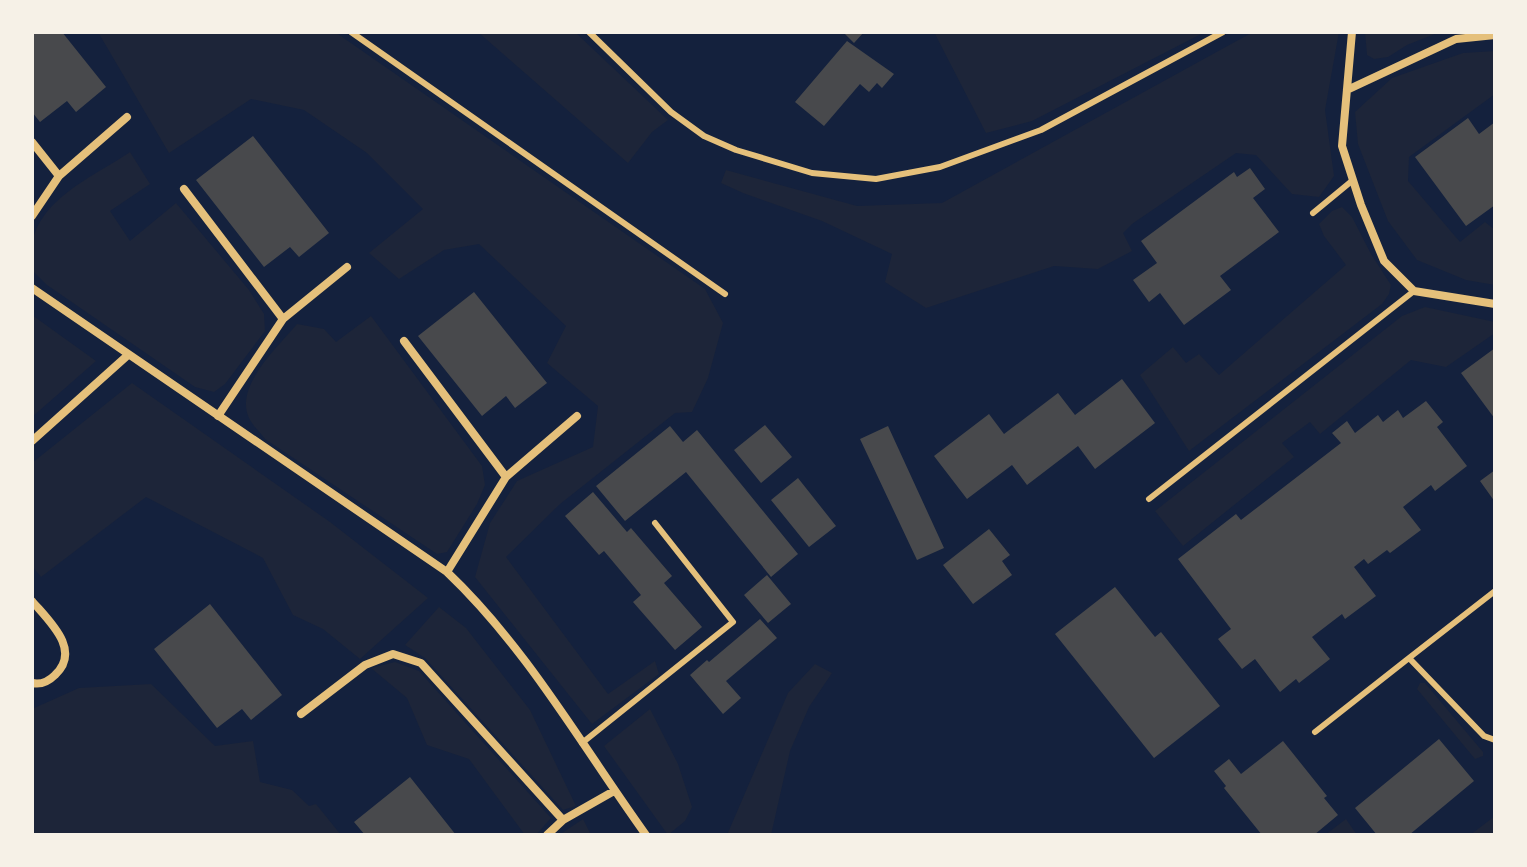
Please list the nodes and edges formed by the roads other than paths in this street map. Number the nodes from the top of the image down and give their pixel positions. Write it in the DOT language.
graph roads {
  1 [pos="351,32"];
  2 [pos="589,32"];
  3 [pos="1223,32"];
  4 [pos="1352,32"];
  5 [pos="1495,35"];
  6 [pos="1347,90"];
  7 [pos="127,117"];
  8 [pos="32,142"];
  9 [pos="59,176"];
  10 [pos="1353,180"];
  11 [pos="184,189"];
  12 [pos="1313,213"];
  13 [pos="32,216"];
  14 [pos="347,267"];
  15 [pos="32,288"];
  16 [pos="1414,291"];
  17 [pos="725,294"];
  18 [pos="1495,304"];
  19 [pos="283,319"];
  20 [pos="404,341"];
  21 [pos="128,355"];
  22 [pos="218,416"];
  23 [pos="577,416"];
  24 [pos="32,441"];
  25 [pos="506,477"];
  26 [pos="1149,499"];
  27 [pos="655,523"];
  28 [pos="447,572"];
  29 [pos="1495,591"];
  30 [pos="32,601"];
  31 [pos="1409,658"];
  32 [pos="32,683"];
  33 [pos="301,714"];
  34 [pos="1315,732"];
  35 [pos="1495,740"];
  36 [pos="582,743"];
  37 [pos="614,791"];
  38 [pos="563,820"];
  39 [pos="547,835"];
  40 [pos="646,835"];
  1 -- 17 [label="lane"];
  2 -- 3 [label="lane"];
  4 -- 6 [label="street"];
  5 -- 6 [label="street"];
  6 -- 10 [label="street"];
  7 -- 9 [label="street"];
  8 -- 9 [label="street"];
  9 -- 13 [label="street"];
  10 -- 12 [label="lane"];
  10 -- 16 [label="street"];
  11 -- 19 [label="street"];
  14 -- 19 [label="street"];
  15 -- 21 [label="street"];
  16 -- 18 [label="street"];
  16 -- 26 [label="lane"];
  19 -- 22 [label="street"];
  20 -- 25 [label="street"];
  21 -- 22 [label="street"];
  21 -- 24 [label="street"];
  22 -- 28 [label="street"];
  23 -- 25 [label="street"];
  25 -- 28 [label="street"];
  27 -- 36 [label="lane"];
  28 -- 36 [label="street"];
  29 -- 31 [label="lane"];
  30 -- 32 [label="street"];
  31 -- 34 [label="lane"];
  31 -- 35 [label="lane"];
  33 -- 38 [label="street"];
  36 -- 37 [label="street"];
  37 -- 38 [label="street"];
  37 -- 40 [label="street"];
  38 -- 39 [label="street"];
}
